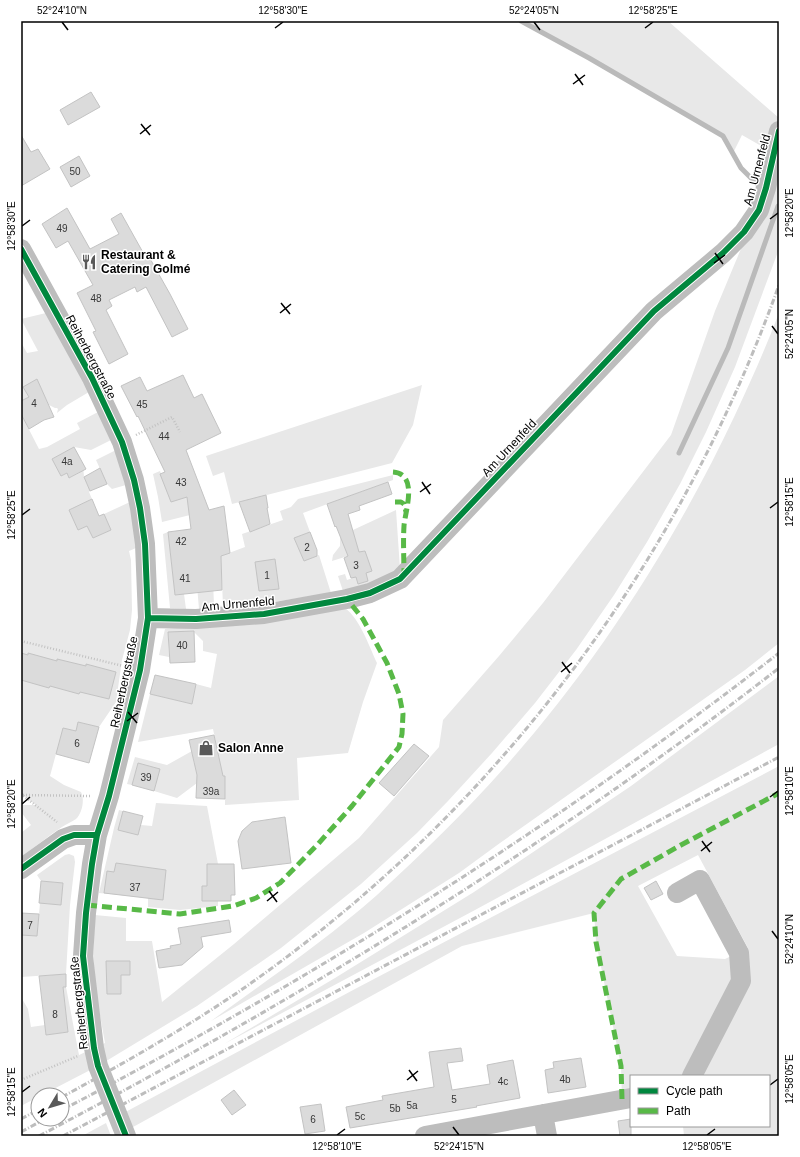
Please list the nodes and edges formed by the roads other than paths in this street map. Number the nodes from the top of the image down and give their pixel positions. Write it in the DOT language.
graph roads {
  1 [pos="779,131"];
  2 [pos="21,249"];
  3 [pos="148,618"];
  4 [pos="98,835"];
  5 [pos="21,870"];
  6 [pos="677,893"];
  7 [pos="693,1075"];
  8 [pos="630,1098"];
  9 [pos="543,1114"];
  10 [pos="126,1136"];
  11 [pos="425,1136"];
  12 [pos="547,1136"];
  1 -- 3 [label="street, Am Urnenfeld"];
  2 -- 3 [label="street, Reiherbergstraße"];
  3 -- 4 [label="street, Reiherbergstraße"];
  4 -- 5 [label="street"];
  4 -- 10 [label="street, Reiherbergstraße"];
  6 -- 7 [label="street"];
  8 -- 9 [label="street"];
  9 -- 11 [label="street"];
  9 -- 12 [label="street"];
}
